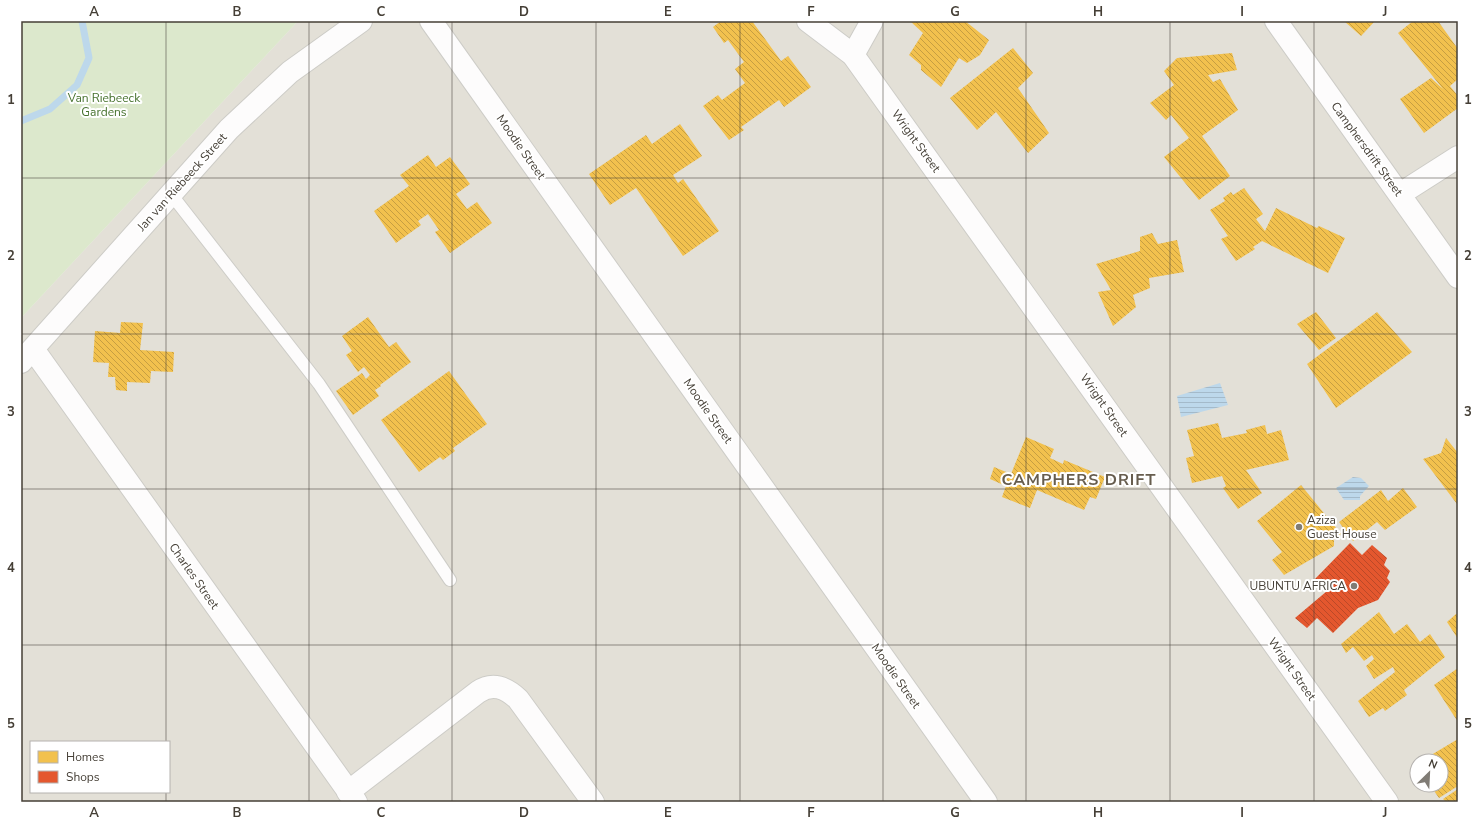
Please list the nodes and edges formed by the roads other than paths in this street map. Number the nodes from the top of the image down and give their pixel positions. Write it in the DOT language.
graph roads {
  1 [pos="360,21"];
  2 [pos="431,21"];
  3 [pos="808,21"];
  4 [pos="872,21"];
  5 [pos="1276,21"];
  6 [pos="853,55"];
  7 [pos="1458,157"];
  8 [pos="172,194"];
  9 [pos="1400,194"];
  10 [pos="1458,277"];
  11 [pos="27,356"];
  12 [pos="450,580"];
  13 [pos="352,797"];
  14 [pos="593,802"];
  15 [pos="986,802"];
  16 [pos="1386,802"];
  1 -- 8 [label="street, Jan van Riebeeck Street"];
  2 -- 15 [label="street, Moodie Street"];
  3 -- 6 [label="street, Wright Street"];
  4 -- 6 [label="street"];
  5 -- 9 [label="street, Camphersdrift Street"];
  6 -- 16 [label="street, Wright Street"];
  7 -- 9 [label="street"];
  8 -- 11 [label="street, Jan van Riebeeck Street"];
  8 -- 12 [label="lane"];
  9 -- 10 [label="street, Camphersdrift Street"];
  11 -- 13 [label="street, Charles Street"];
  13 -- 14 [label="street"];
}
